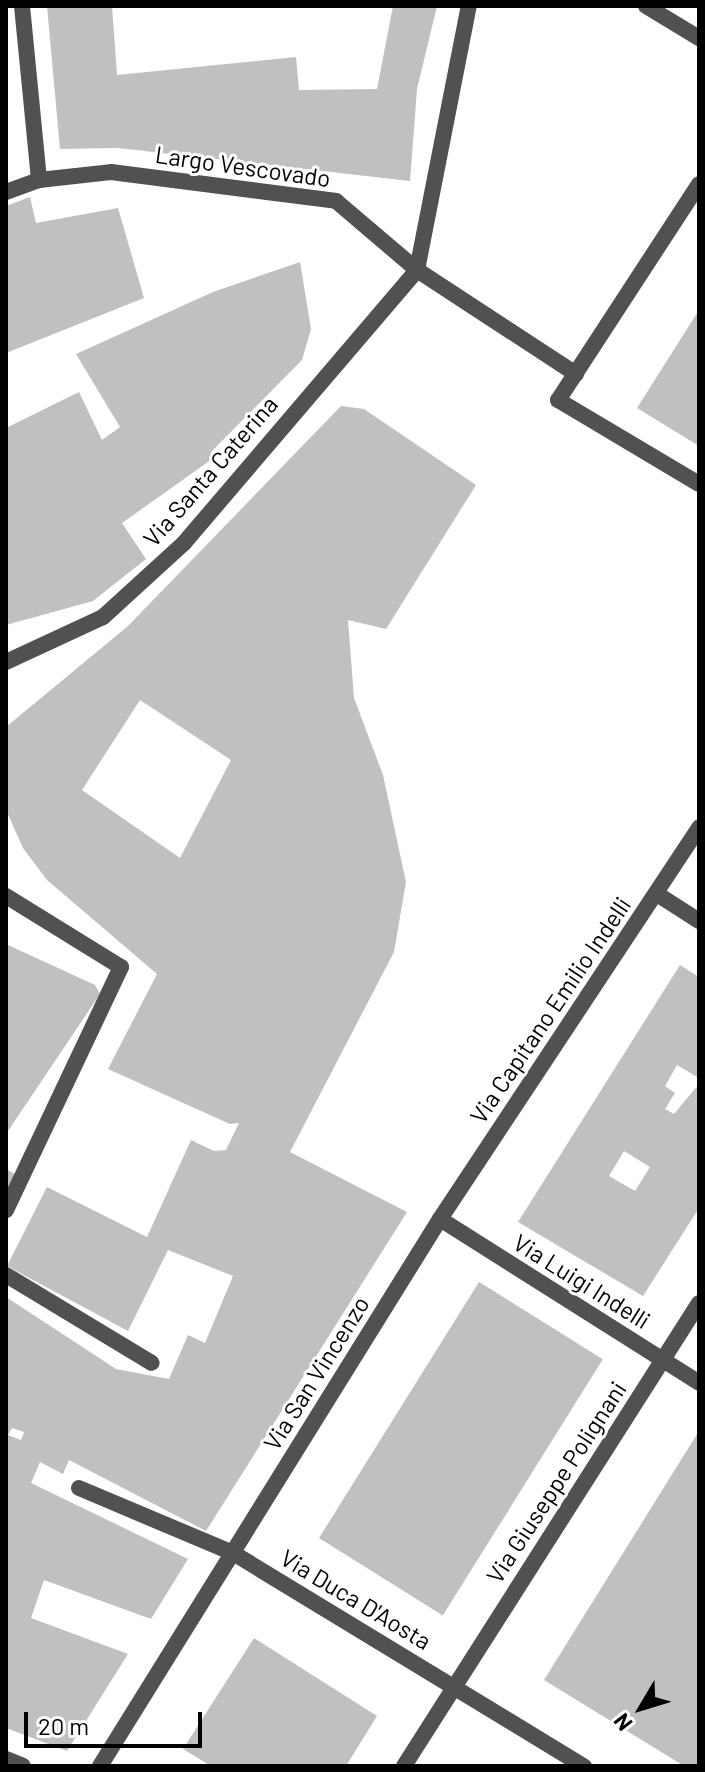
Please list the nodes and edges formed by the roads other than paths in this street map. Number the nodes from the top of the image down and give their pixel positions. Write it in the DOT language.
graph roads {
  1 [pos="22,6"];
  2 [pos="469,6"];
  3 [pos="646,6"];
  4 [pos="699,38"];
  5 [pos="39,180"];
  6 [pos="699,184"];
  7 [pos="6,192"];
  8 [pos="417,270"];
  9 [pos="576,374"];
  10 [pos="699,484"];
  11 [pos="6,662"];
  12 [pos="699,827"];
  13 [pos="657,894"];
  14 [pos="6,896"];
  15 [pos="699,921"];
  16 [pos="6,1210"];
  17 [pos="440,1219"];
  18 [pos="6,1275"];
  19 [pos="699,1303"];
  20 [pos="663,1360"];
  21 [pos="152,1363"];
  22 [pos="699,1383"];
  23 [pos="79,1488"];
  24 [pos="233,1553"];
  25 [pos="454,1686"];
  26 [pos="6,1759"];
  27 [pos="23,1766"];
  28 [pos="100,1766"];
  29 [pos="404,1766"];
  30 [pos="584,1766"];
  1 -- 5 [label="street"];
  2 -- 8 [label="street"];
  3 -- 4 [label="street"];
  5 -- 7 [label="street, Largo Vescovado"];
  5 -- 8 [label="street, Largo Vescovado"];
  6 -- 9 [label="street"];
  8 -- 9 [label="street, Largo Vescovado"];
  8 -- 11 [label="street, Via Santa Caterina"];
  9 -- 10 [label="street"];
  12 -- 13 [label="street, Via Capitano Emilio Indelli"];
  13 -- 15 [label="street"];
  13 -- 17 [label="street, Via Capitano Emilio Indelli"];
  14 -- 16 [label="street"];
  17 -- 20 [label="street, Via Luigi Indelli"];
  17 -- 24 [label="street, Via San Vincenzo"];
  18 -- 21 [label="street"];
  19 -- 20 [label="street, Via Giuseppe Polignani"];
  20 -- 22 [label="street, Via Luigi Indelli"];
  20 -- 25 [label="street, Via Giuseppe Polignani"];
  23 -- 24 [label="street"];
  24 -- 25 [label="street, Via Duca D'Aosta"];
  24 -- 28 [label="street, Via San Vincenzo"];
  25 -- 29 [label="street, Via Giuseppe Polignani"];
  25 -- 30 [label="street, Via Duca D'Aosta"];
  26 -- 27 [label="street"];
}
